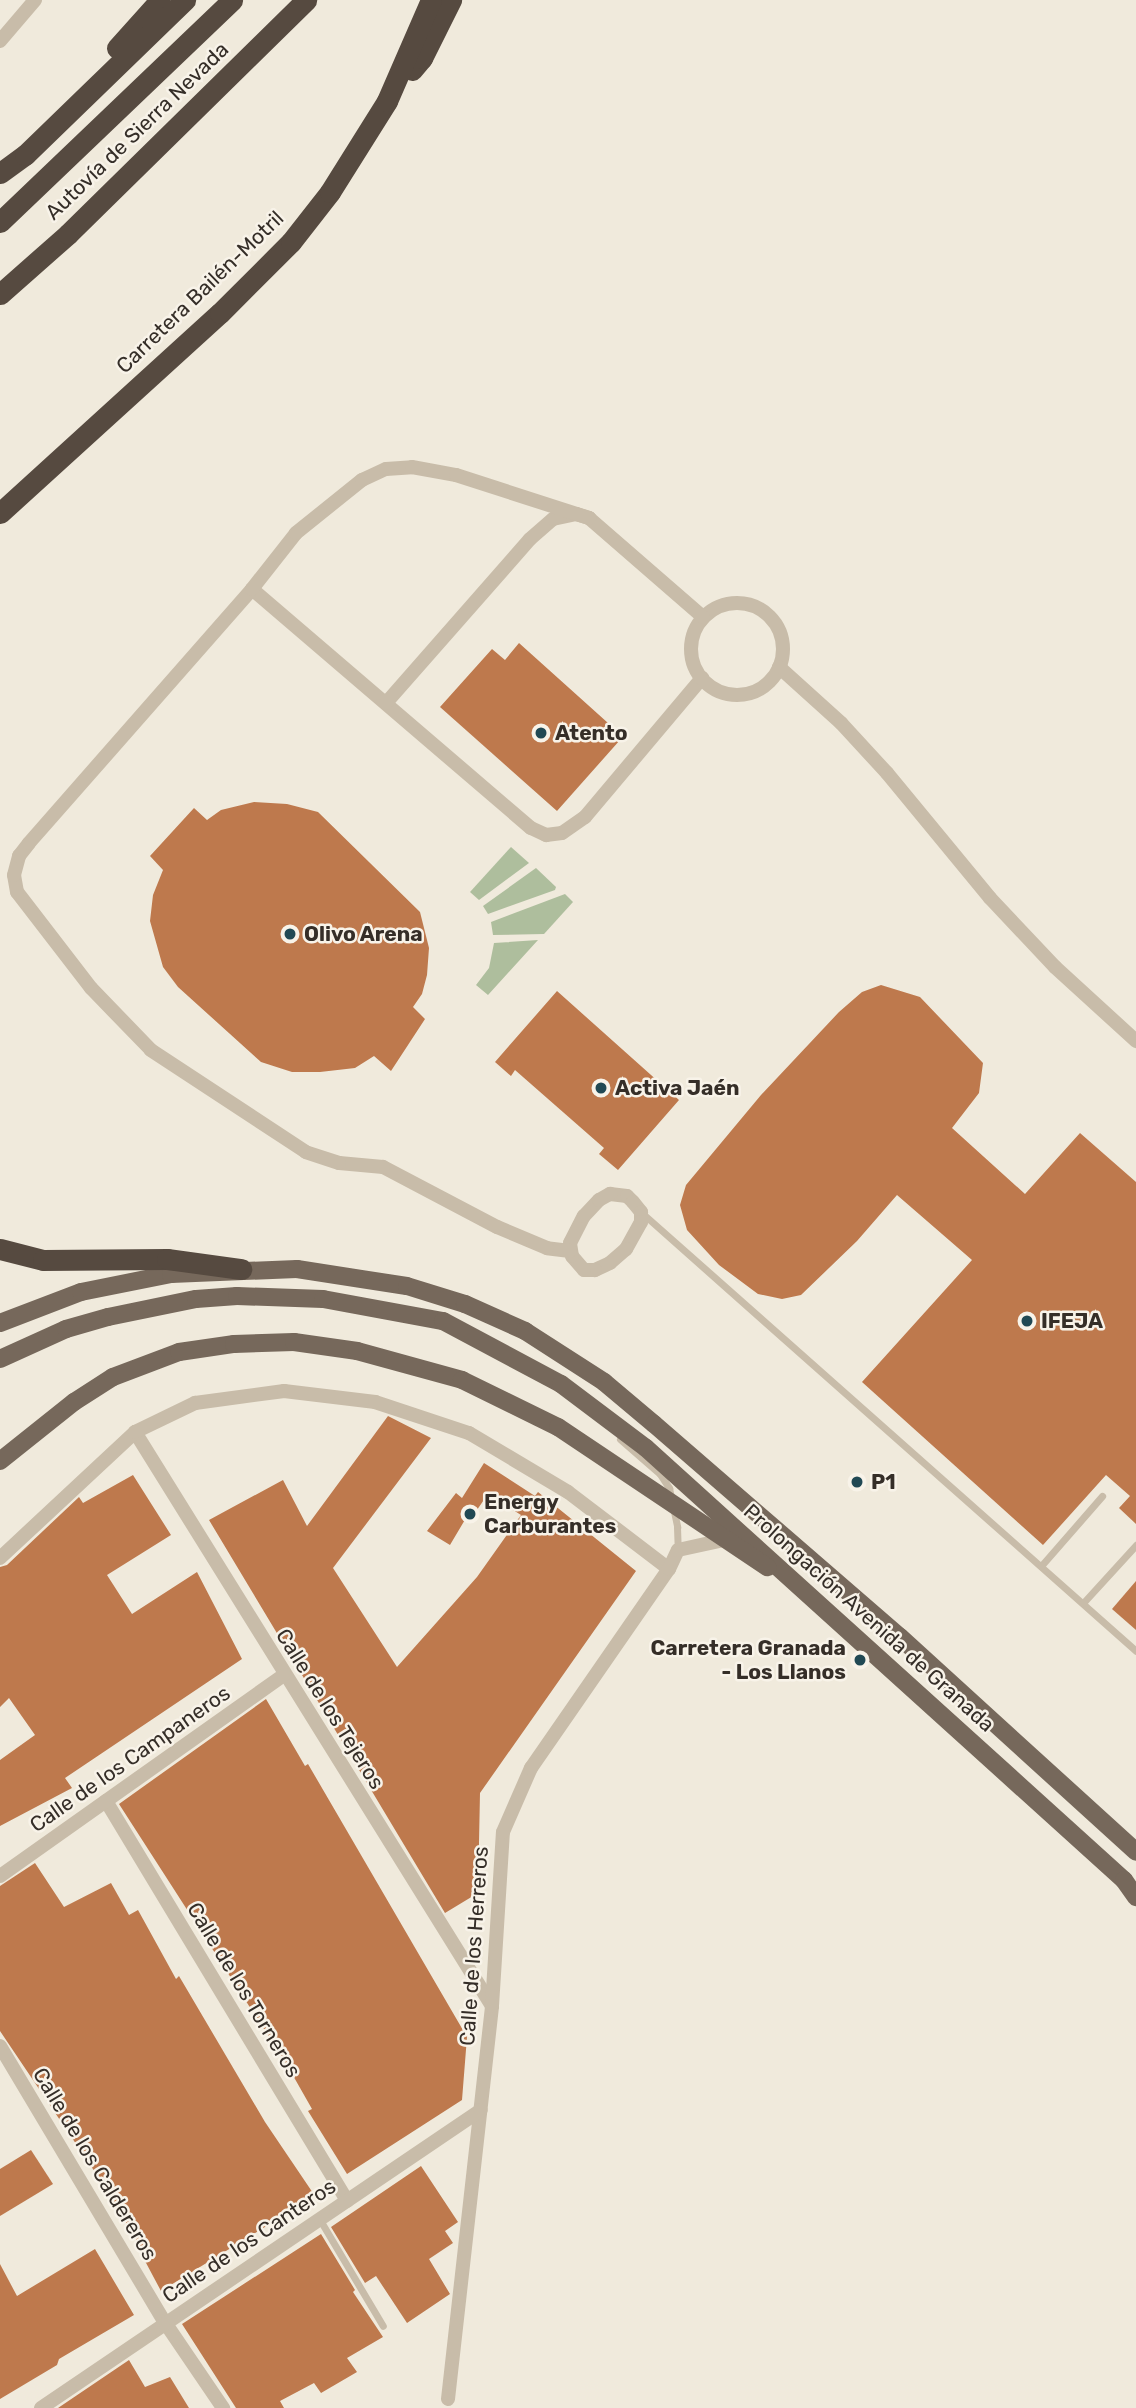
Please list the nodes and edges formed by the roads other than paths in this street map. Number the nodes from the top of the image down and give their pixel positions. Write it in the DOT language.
graph roads {
  1 [pos="35,0"];
  2 [pos="160,0"];
  3 [pos="186,0"];
  4 [pos="232,0"];
  5 [pos="306,0"];
  6 [pos="430,0"];
  7 [pos="452,0"];
  8 [pos="0,41"];
  9 [pos="387,102"];
  10 [pos="0,171"];
  11 [pos="0,222"];
  12 [pos="0,294"];
  13 [pos="30,485"];
  14 [pos="0,513"];
  15 [pos="589,518"];
  16 [pos="0,530"];
  17 [pos="252,589"];
  18 [pos="703,617"];
  19 [pos="779,667"];
  20 [pos="702,678"];
  21 [pos="386,703"];
  22 [pos="1136,1041"];
  23 [pos="641,1212"];
  24 [pos="0,1249"];
  25 [pos="570,1251"];
  26 [pos="241,1269"];
  27 [pos="0,1323"];
  28 [pos="0,1359"];
  29 [pos="561,1384"];
  30 [pos="135,1432"];
  31 [pos="0,1461"];
  32 [pos="1102,1496"];
  33 [pos="673,1505"];
  34 [pos="723,1540"];
  35 [pos="1136,1545"];
  36 [pos="678,1550"];
  37 [pos="0,1559"];
  38 [pos="1041,1566"];
  39 [pos="668,1569"];
  40 [pos="811,1595"];
  41 [pos="1083,1603"];
  42 [pos="1136,1651"];
  43 [pos="284,1675"];
  44 [pos="106,1801"];
  45 [pos="1136,1852"];
  46 [pos="0,1876"];
  47 [pos="1136,1897"];
  48 [pos="492,2006"];
  49 [pos="0,2046"];
  50 [pos="481,2110"];
  51 [pos="347,2201"];
  52 [pos="319,2219"];
  53 [pos="166,2324"];
  54 [pos="383,2326"];
  55 [pos="448,2399"];
  56 [pos="41,2408"];
  57 [pos="223,2408"];
  1 -- 8 [label="street"];
  2 -- 10 [label="highway"];
  3 -- 10 [label="highway"];
  4 -- 11 [label="highway, Autovía de Sierra Nevada"];
  5 -- 12 [label="highway, Autovía de Sierra Nevada"];
  6 -- 9 [label="highway, Carretera Bailén-Motril"];
  7 -- 9 [label="highway"];
  9 -- 13 [label="highway, Carretera Bailén-Motril"];
  13 -- 14 [label="highway, Carretera Bailén-Motril"];
  13 -- 16 [label="highway"];
  15 -- 17 [label="street"];
  15 -- 18 [label="street"];
  15 -- 21 [label="street"];
  17 -- 21 [label="street"];
  17 -- 25 [label="street"];
  18 -- 19 [label="street"];
  18 -- 20 [label="street"];
  19 -- 20 [label="street"];
  19 -- 22 [label="street"];
  20 -- 21 [label="street"];
  23 -- 25 [label="street"];
  23 -- 25 [label="street"];
  23 -- 38 [label="lane"];
  24 -- 26 [label="highway"];
  26 -- 27 [label="main road, Prolongación Avenida de Granada"];
  26 -- 45 [label="main road, Prolongación Avenida de Granada"];
  28 -- 29 [label="main road, Prolongación Avenida de Granada"];
  29 -- 33 [label="lane"];
  29 -- 40 [label="main road, Prolongación Avenida de Granada"];
  30 -- 37 [label="street"];
  30 -- 39 [label="street"];
  30 -- 43 [label="street, Calle de los Tejeros"];
  31 -- 33 [label="main road"];
  32 -- 38 [label="lane"];
  33 -- 34 [label="main road"];
  33 -- 36 [label="lane"];
  34 -- 36 [label="street"];
  34 -- 40 [label="main road"];
  35 -- 41 [label="lane"];
  36 -- 39 [label="street, Calle de los Herreros"];
  38 -- 41 [label="lane"];
  39 -- 48 [label="street, Calle de los Herreros"];
  40 -- 47 [label="main road, Prolongación Avenida de Granada"];
  41 -- 42 [label="lane"];
  43 -- 44 [label="street, Calle de los Campaneros"];
  43 -- 48 [label="street, Calle de los Tejeros"];
  44 -- 46 [label="street, Calle de los Campaneros"];
  44 -- 51 [label="street, Calle de los Torneros"];
  48 -- 50 [label="street, Calle de los Herreros"];
  49 -- 53 [label="street, Calle de los Caldereros"];
  50 -- 51 [label="street, Calle de los Canteros"];
  50 -- 55 [label="street, Calle de los Herreros"];
  51 -- 52 [label="street, Calle de los Canteros"];
  52 -- 53 [label="street, Calle de los Canteros"];
  52 -- 54 [label="lane"];
  53 -- 56 [label="street, Calle de los Canteros"];
  53 -- 57 [label="street, Calle de los Caldereros"];
}
